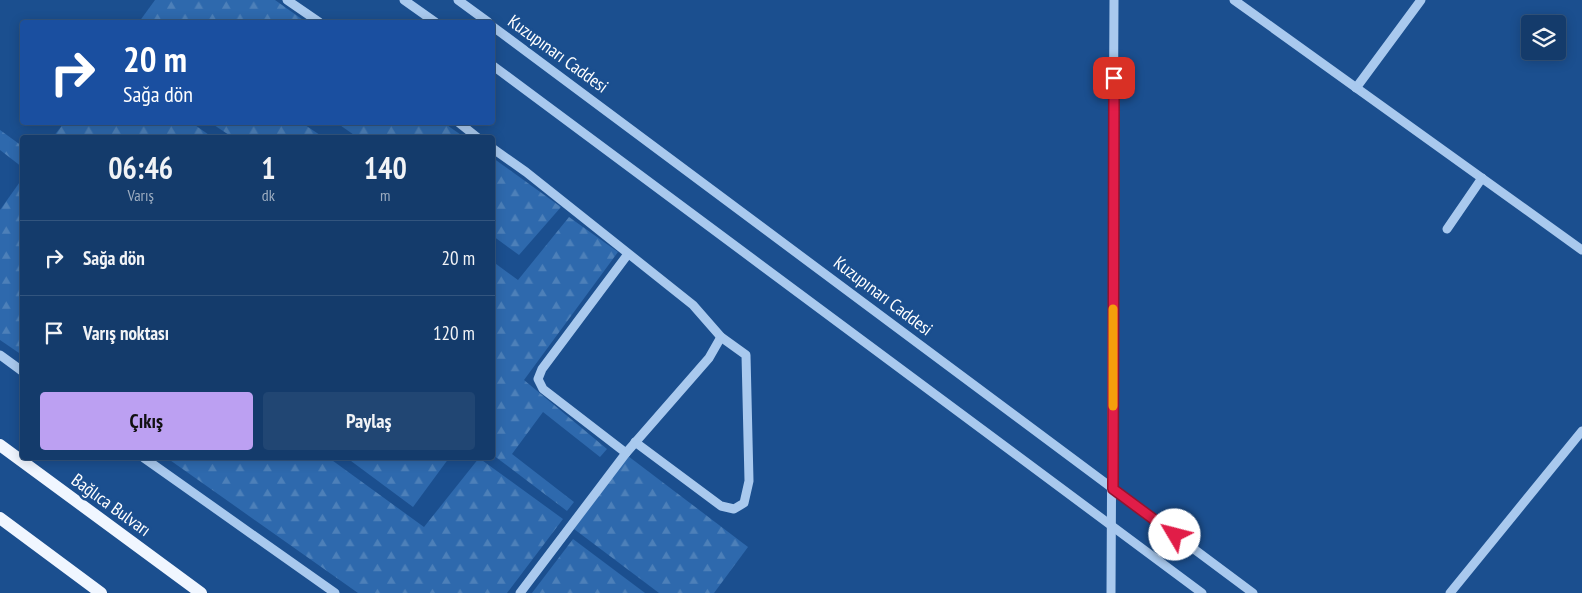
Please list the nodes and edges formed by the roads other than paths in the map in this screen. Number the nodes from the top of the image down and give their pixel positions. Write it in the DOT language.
graph roads {
  1 [pos="287,0"];
  2 [pos="404,0"];
  3 [pos="458,0"];
  4 [pos="1114,0"];
  5 [pos="1234,0"];
  6 [pos="1421,0"];
  7 [pos="316,20"];
  8 [pos="431,20"];
  9 [pos="485,20"];
  10 [pos="495,28"];
  11 [pos="495,68"];
  12 [pos="1356,88"];
  13 [pos="462,125"];
  14 [pos="474,135"];
  15 [pos="495,150"];
  16 [pos="1482,178"];
  17 [pos="1447,229"];
  18 [pos="1582,250"];
  19 [pos="628,254"];
  20 [pos="721,337"];
  21 [pos="0,355"];
  22 [pos="20,370"];
  23 [pos="1582,431"];
  24 [pos="635,442"];
  25 [pos="0,445"];
  26 [pos="626,452"];
  27 [pos="20,460"];
  28 [pos="20,460"];
  29 [pos="147,460"];
  30 [pos="1113,489"];
  31 [pos="0,518"];
  32 [pos="1112,526"];
  33 [pos="101,593"];
  34 [pos="201,593"];
  35 [pos="335,593"];
  36 [pos="520,593"];
  37 [pos="1111,593"];
  38 [pos="1202,593"];
  39 [pos="1252,593"];
  40 [pos="1450,593"];
  1 -- 7 [label="street"];
  2 -- 8 [label="street"];
  3 -- 9 [label="street, Kuzupınarı Caddesi"];
  4 -- 30 [label="street"];
  5 -- 12 [label="street"];
  6 -- 12 [label="street"];
  10 -- 30 [label="street, Kuzupınarı Caddesi"];
  11 -- 32 [label="street"];
  12 -- 16 [label="street"];
  13 -- 14 [label="street"];
  15 -- 19 [label="street"];
  16 -- 17 [label="street"];
  16 -- 18 [label="street"];
  19 -- 20 [label="street"];
  19 -- 26 [label="street"];
  20 -- 24 [label="street"];
  20 -- 24 [label="street"];
  21 -- 22 [label="street"];
  23 -- 40 [label="street"];
  24 -- 26 [label="street"];
  25 -- 28 [label="main road, Bağlıca Bulvarı"];
  26 -- 36 [label="street"];
  27 -- 34 [label="main road, Bağlıca Bulvarı"];
  29 -- 35 [label="street"];
  30 -- 32 [label="street"];
  30 -- 39 [label="street, Kuzupınarı Caddesi"];
  31 -- 33 [label="main road"];
  32 -- 37 [label="street"];
  32 -- 38 [label="street"];
}
